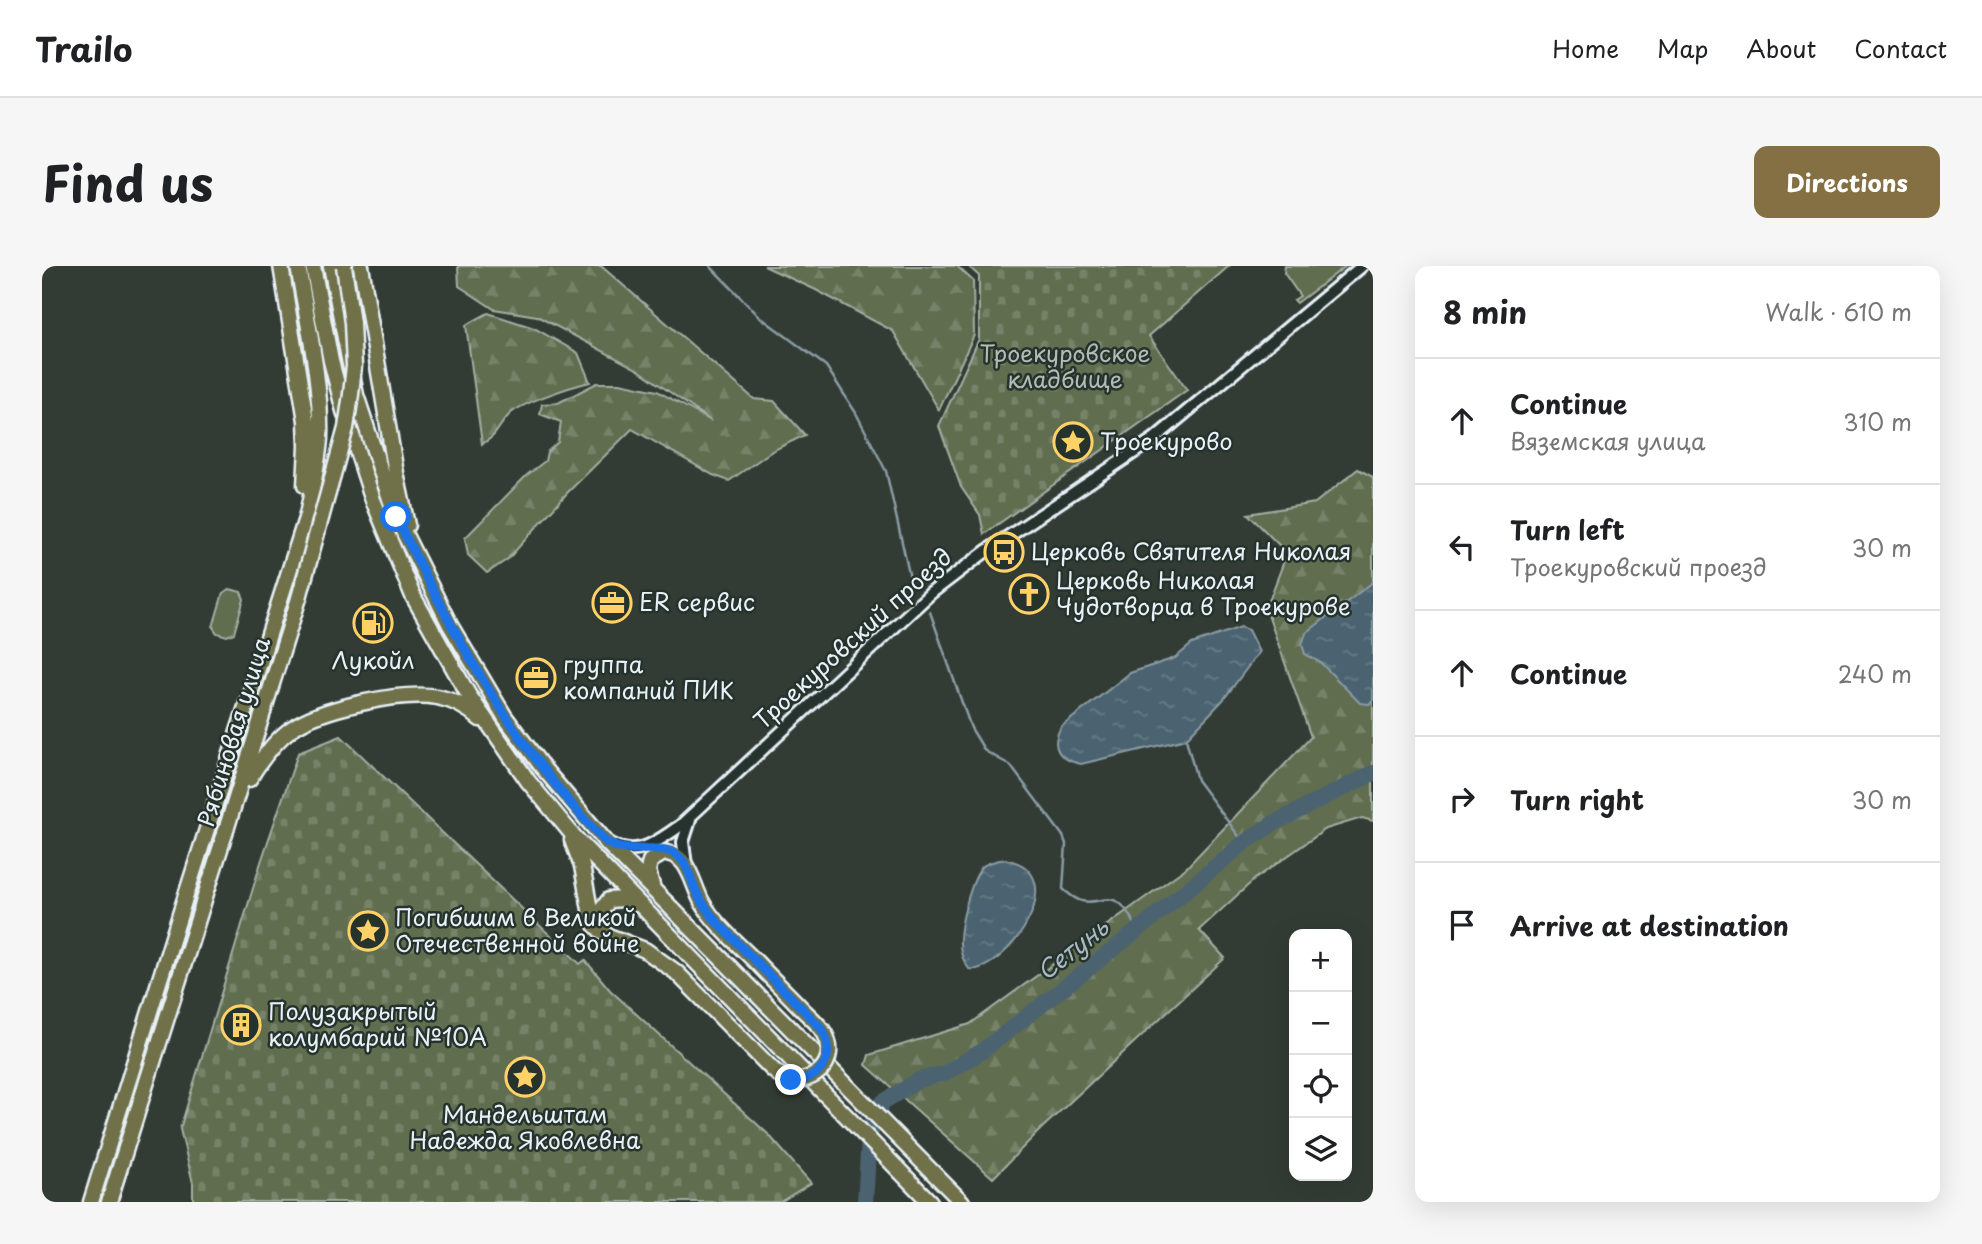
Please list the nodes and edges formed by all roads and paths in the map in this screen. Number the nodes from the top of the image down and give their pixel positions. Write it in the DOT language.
graph roads {
  1 [pos="281,266"];
  2 [pos="298,266"];
  3 [pos="313,266"];
  4 [pos="331,266"];
  5 [pos="344,266"];
  6 [pos="361,266"];
  7 [pos="1362,266"];
  8 [pos="297,543"];
  9 [pos="415,557"];
  10 [pos="497,735"];
  11 [pos="235,805"];
  12 [pos="694,814"];
  13 [pos="680,826"];
  14 [pos="566,827"];
  15 [pos="606,842"];
  16 [pos="650,853"];
  17 [pos="681,860"];
  18 [pos="655,893"];
  19 [pos="640,907"];
  20 [pos="600,931"];
  21 [pos="929,1201"];
  22 [pos="91,1202"];
  23 [pos="109,1202"];
  24 [pos="962,1202"];
  1 -- 8 [label="main road"];
  2 -- 8 [label="main road, Рябиновая улица"];
  3 -- 10 [label="main road"];
  4 -- 9 [label="main road"];
  5 -- 11 [label="main road, Рябиновая улица, bridge"];
  6 -- 9 [label="main road"];
  7 -- 12 [label="street, Троекуровский проезд"];
  8 -- 22 [label="main road, Рябиновая улица"];
  9 -- 15 [label="main road"];
  10 -- 11 [label="main road"];
  10 -- 14 [label="main road"];
  11 -- 23 [label="main road, Рябиновая улица"];
  12 -- 13 [label="street, Троекуровский проезд"];
  12 -- 17 [label="street"];
  13 -- 16 [label="street"];
  13 -- 16 [label="street, Троекуровский проезд"];
  13 -- 17 [label="street"];
  14 -- 19 [label="main road"];
  14 -- 20 [label="main road"];
  15 -- 16 [label="street"];
  15 -- 18 [label="main road"];
  16 -- 17 [label="main road"];
  16 -- 18 [label="main road"];
  17 -- 20 [label="main road, bridge"];
  18 -- 24 [label="main road"];
  19 -- 20 [label="main road"];
  19 -- 21 [label="main road"];
}
